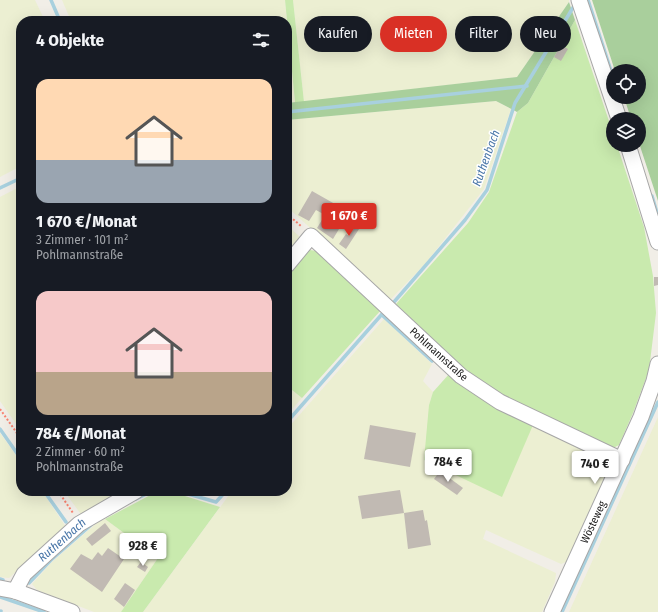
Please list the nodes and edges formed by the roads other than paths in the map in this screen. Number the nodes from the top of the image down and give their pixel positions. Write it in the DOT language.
graph roads {
  1 [pos="580,1"];
  2 [pos="617,112"];
  3 [pos="630,152"];
  4 [pos="658,242"];
  5 [pos="292,259"];
  6 [pos="658,364"];
  7 [pos="622,460"];
  8 [pos="128,496"];
  9 [pos="0,588"];
  10 [pos="15,591"];
  11 [pos="72,612"];
  12 [pos="552,612"];
  1 -- 2 [label="street"];
  3 -- 4 [label="street"];
  5 -- 7 [label="street, Pohlmannstraße"];
  6 -- 7 [label="street, Wösteweg"];
  7 -- 12 [label="street, Wösteweg"];
  8 -- 10 [label="street"];
  9 -- 10 [label="street"];
  10 -- 11 [label="street"];
}
